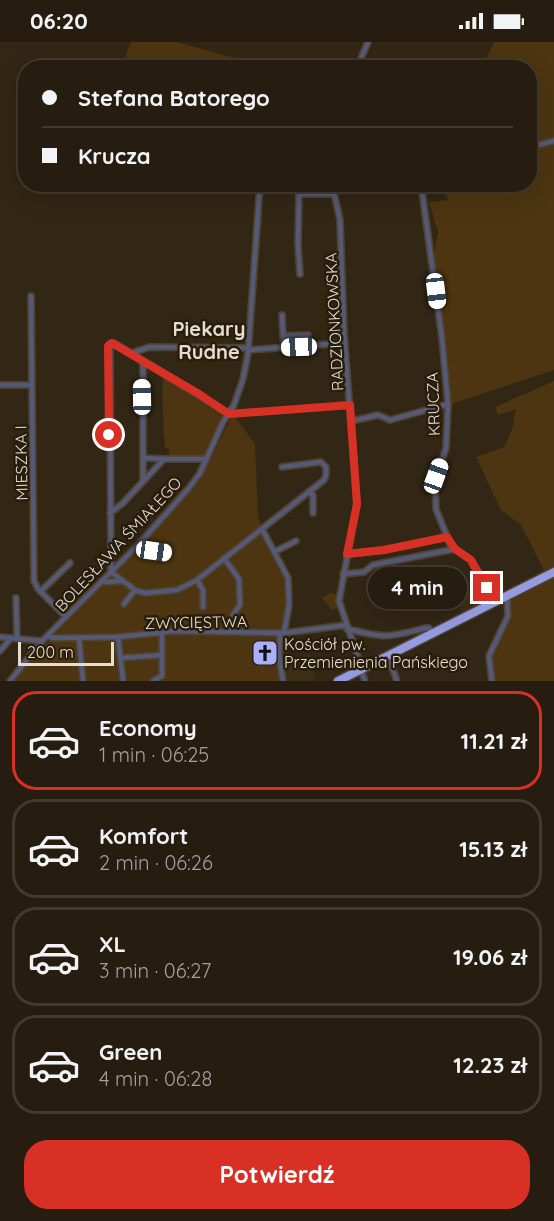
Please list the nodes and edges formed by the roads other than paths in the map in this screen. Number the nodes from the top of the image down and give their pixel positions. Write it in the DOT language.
graph roads {
  1 [pos="368,42"];
  2 [pos="360,60"];
  3 [pos="554,141"];
  4 [pos="537,145"];
  5 [pos="259,192"];
  6 [pos="422,192"];
  7 [pos="334,194"];
  8 [pos="300,274"];
  9 [pos="32,296"];
  10 [pos="282,315"];
  11 [pos="308,335"];
  12 [pos="283,336"];
  13 [pos="345,343"];
  14 [pos="284,348"];
  15 [pos="248,349"];
  16 [pos="131,353"];
  17 [pos="143,361"];
  18 [pos="0,385"];
  19 [pos="32,385"];
  20 [pos="448,404"];
  21 [pos="350,405"];
  22 [pos="229,414"];
  23 [pos="352,421"];
  24 [pos="143,458"];
  25 [pos="164,459"];
  26 [pos="206,459"];
  27 [pos="282,467"];
  28 [pos="143,481"];
  29 [pos="308,492"];
  30 [pos="110,513"];
  31 [pos="313,513"];
  32 [pos="262,529"];
  33 [pos="447,537"];
  34 [pos="296,541"];
  35 [pos="139,544"];
  36 [pos="455,549"];
  37 [pos="274,552"];
  38 [pos="169,553"];
  39 [pos="347,554"];
  40 [pos="224,558"];
  41 [pos="70,563"];
  42 [pos="111,572"];
  43 [pos="554,572"];
  44 [pos="343,574"];
  45 [pos="197,580"];
  46 [pos="123,581"];
  47 [pos="102,582"];
  48 [pos="135,590"];
  49 [pos="41,591"];
  50 [pos="507,596"];
  51 [pos="16,598"];
  52 [pos="498,600"];
  53 [pos="124,604"];
  54 [pos="203,607"];
  55 [pos="66,617"];
  56 [pos="347,627"];
  57 [pos="231,632"];
  58 [pos="162,633"];
  59 [pos="282,633"];
  60 [pos="433,633"];
  61 [pos="47,636"];
  62 [pos="0,637"];
  63 [pos="118,637"];
  64 [pos="79,638"];
  65 [pos="11,639"];
  66 [pos="42,641"];
  67 [pos="0,643"];
  68 [pos="0,651"];
  69 [pos="162,655"];
  70 [pos="388,656"];
  71 [pos="121,658"];
  72 [pos="362,671"];
  73 [pos="162,676"];
  74 [pos="14,680"];
  75 [pos="123,680"];
  76 [pos="83,681"];
  77 [pos="153,681"];
  78 [pos="167,681"];
  79 [pos="283,681"];
  80 [pos="338,681"];
  81 [pos="365,681"];
  82 [pos="398,681"];
  83 [pos="492,681"];
  1 -- 2 [label="street"];
  3 -- 4 [label="street"];
  5 -- 15 [label="street, BOLESŁAWA ŚMIAŁEGO"];
  6 -- 20 [label="street, KRUCZA"];
  7 -- 8 [label="street"];
  7 -- 13 [label="street, RADZIONKOWSKA"];
  9 -- 19 [label="street, MIESZKA I"];
  10 -- 12 [label="street"];
  11 -- 12 [label="street"];
  12 -- 14 [label="street"];
  13 -- 14 [label="street"];
  13 -- 21 [label="street, RADZIONKOWSKA"];
  14 -- 15 [label="street"];
  15 -- 16 [label="street"];
  15 -- 22 [label="street, BOLESŁAWA ŚMIAŁEGO"];
  16 -- 17 [label="street"];
  16 -- 30 [label="street"];
  17 -- 22 [label="street"];
  17 -- 24 [label="street"];
  18 -- 19 [label="street"];
  19 -- 49 [label="street, MIESZKA I"];
  20 -- 23 [label="street"];
  20 -- 33 [label="street, KRUCZA"];
  21 -- 22 [label="street"];
  21 -- 23 [label="street, RADZIONKOWSKA"];
  22 -- 26 [label="street, BOLESŁAWA ŚMIAŁEGO"];
  23 -- 39 [label="street, RADZIONKOWSKA"];
  24 -- 25 [label="street"];
  24 -- 28 [label="street"];
  25 -- 26 [label="street"];
  25 -- 28 [label="street"];
  26 -- 35 [label="street, BOLESŁAWA ŚMIAŁEGO"];
  27 -- 29 [label="street"];
  28 -- 30 [label="street"];
  29 -- 31 [label="street"];
  29 -- 32 [label="street"];
  30 -- 42 [label="street"];
  32 -- 37 [label="street"];
  32 -- 40 [label="street"];
  33 -- 36 [label="street, KRUCZA"];
  33 -- 39 [label="street"];
  34 -- 37 [label="street"];
  35 -- 38 [label="street"];
  35 -- 42 [label="street, BOLESŁAWA ŚMIAŁEGO"];
  36 -- 44 [label="street"];
  36 -- 52 [label="street, KRUCZA"];
  37 -- 59 [label="street"];
  39 -- 44 [label="street, RADZIONKOWSKA"];
  40 -- 45 [label="street"];
  40 -- 57 [label="street"];
  41 -- 49 [label="street"];
  42 -- 46 [label="street"];
  42 -- 47 [label="street, BOLESŁAWA ŚMIAŁEGO"];
  43 -- 50 [label="highway"];
  44 -- 56 [label="street, RADZIONKOWSKA"];
  45 -- 48 [label="street"];
  45 -- 54 [label="street"];
  46 -- 47 [label="street"];
  46 -- 48 [label="street"];
  47 -- 55 [label="street, BOLESŁAWA ŚMIAŁEGO"];
  48 -- 53 [label="street"];
  49 -- 55 [label="street, MIESZKA I"];
  50 -- 52 [label="highway"];
  50 -- 83 [label="street"];
  51 -- 65 [label="street"];
  52 -- 60 [label="highway"];
  55 -- 61 [label="street, BOLESŁAWA ŚMIAŁEGO"];
  56 -- 59 [label="street, ZWYCIĘSTWA"];
  56 -- 60 [label="street, ZWYCIĘSTWA"];
  56 -- 72 [label="street, RADZIONKOWSKA"];
  57 -- 58 [label="street, ZWYCIĘSTWA"];
  57 -- 59 [label="street, ZWYCIĘSTWA"];
  58 -- 63 [label="street, ZWYCIĘSTWA"];
  58 -- 69 [label="street"];
  59 -- 79 [label="street"];
  60 -- 70 [label="highway"];
  61 -- 64 [label="street, ZWYCIĘSTWA"];
  61 -- 66 [label="street, BOLESŁAWA ŚMIAŁEGO"];
  62 -- 65 [label="street"];
  63 -- 64 [label="street, ZWYCIĘSTWA"];
  63 -- 71 [label="street"];
  64 -- 76 [label="street"];
  65 -- 66 [label="street"];
  65 -- 67 [label="street"];
  65 -- 68 [label="street"];
  66 -- 74 [label="street, BOLESŁAWA ŚMIAŁEGO"];
  69 -- 71 [label="street"];
  69 -- 73 [label="street"];
  70 -- 72 [label="highway"];
  70 -- 82 [label="street"];
  71 -- 75 [label="street"];
  72 -- 80 [label="highway"];
  72 -- 81 [label="street, RADZIONKOWSKA"];
  73 -- 77 [label="street"];
  73 -- 78 [label="street"];
}
